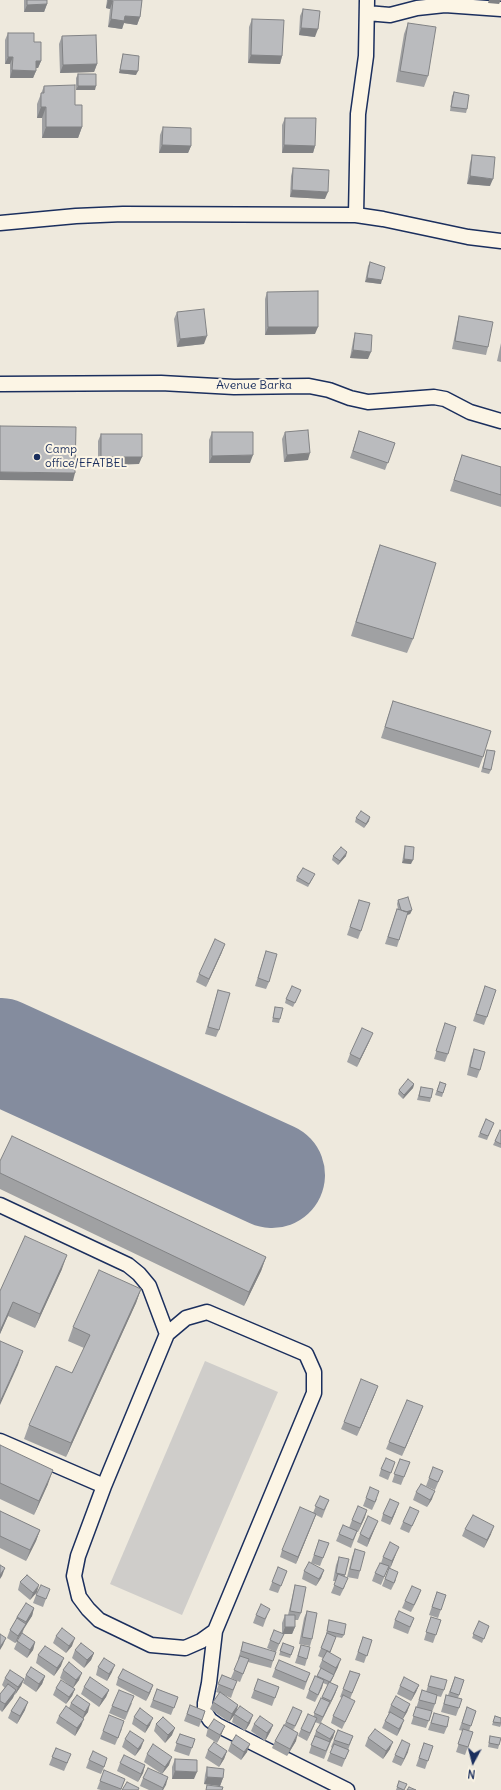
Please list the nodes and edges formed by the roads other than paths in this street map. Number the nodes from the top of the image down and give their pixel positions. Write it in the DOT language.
graph roads {
  1 [pos="367,6"];
  2 [pos="501,9"];
  3 [pos="356,215"];
  4 [pos="0,223"];
  5 [pos="501,241"];
  6 [pos="0,384"];
  7 [pos="501,421"];
  8 [pos="0,1205"];
  9 [pos="167,1334"];
  10 [pos="0,1441"];
  11 [pos="104,1486"];
  12 [pos="215,1631"];
  13 [pos="347,1790"];
  1 -- 2 [label="street"];
  1 -- 3 [label="street"];
  3 -- 4 [label="street"];
  3 -- 5 [label="street"];
  6 -- 7 [label="street, Avenue Barka"];
  8 -- 9 [label="street"];
  9 -- 11 [label="street"];
  9 -- 12 [label="street"];
  10 -- 11 [label="street"];
  11 -- 12 [label="street"];
  12 -- 13 [label="street"];
}
